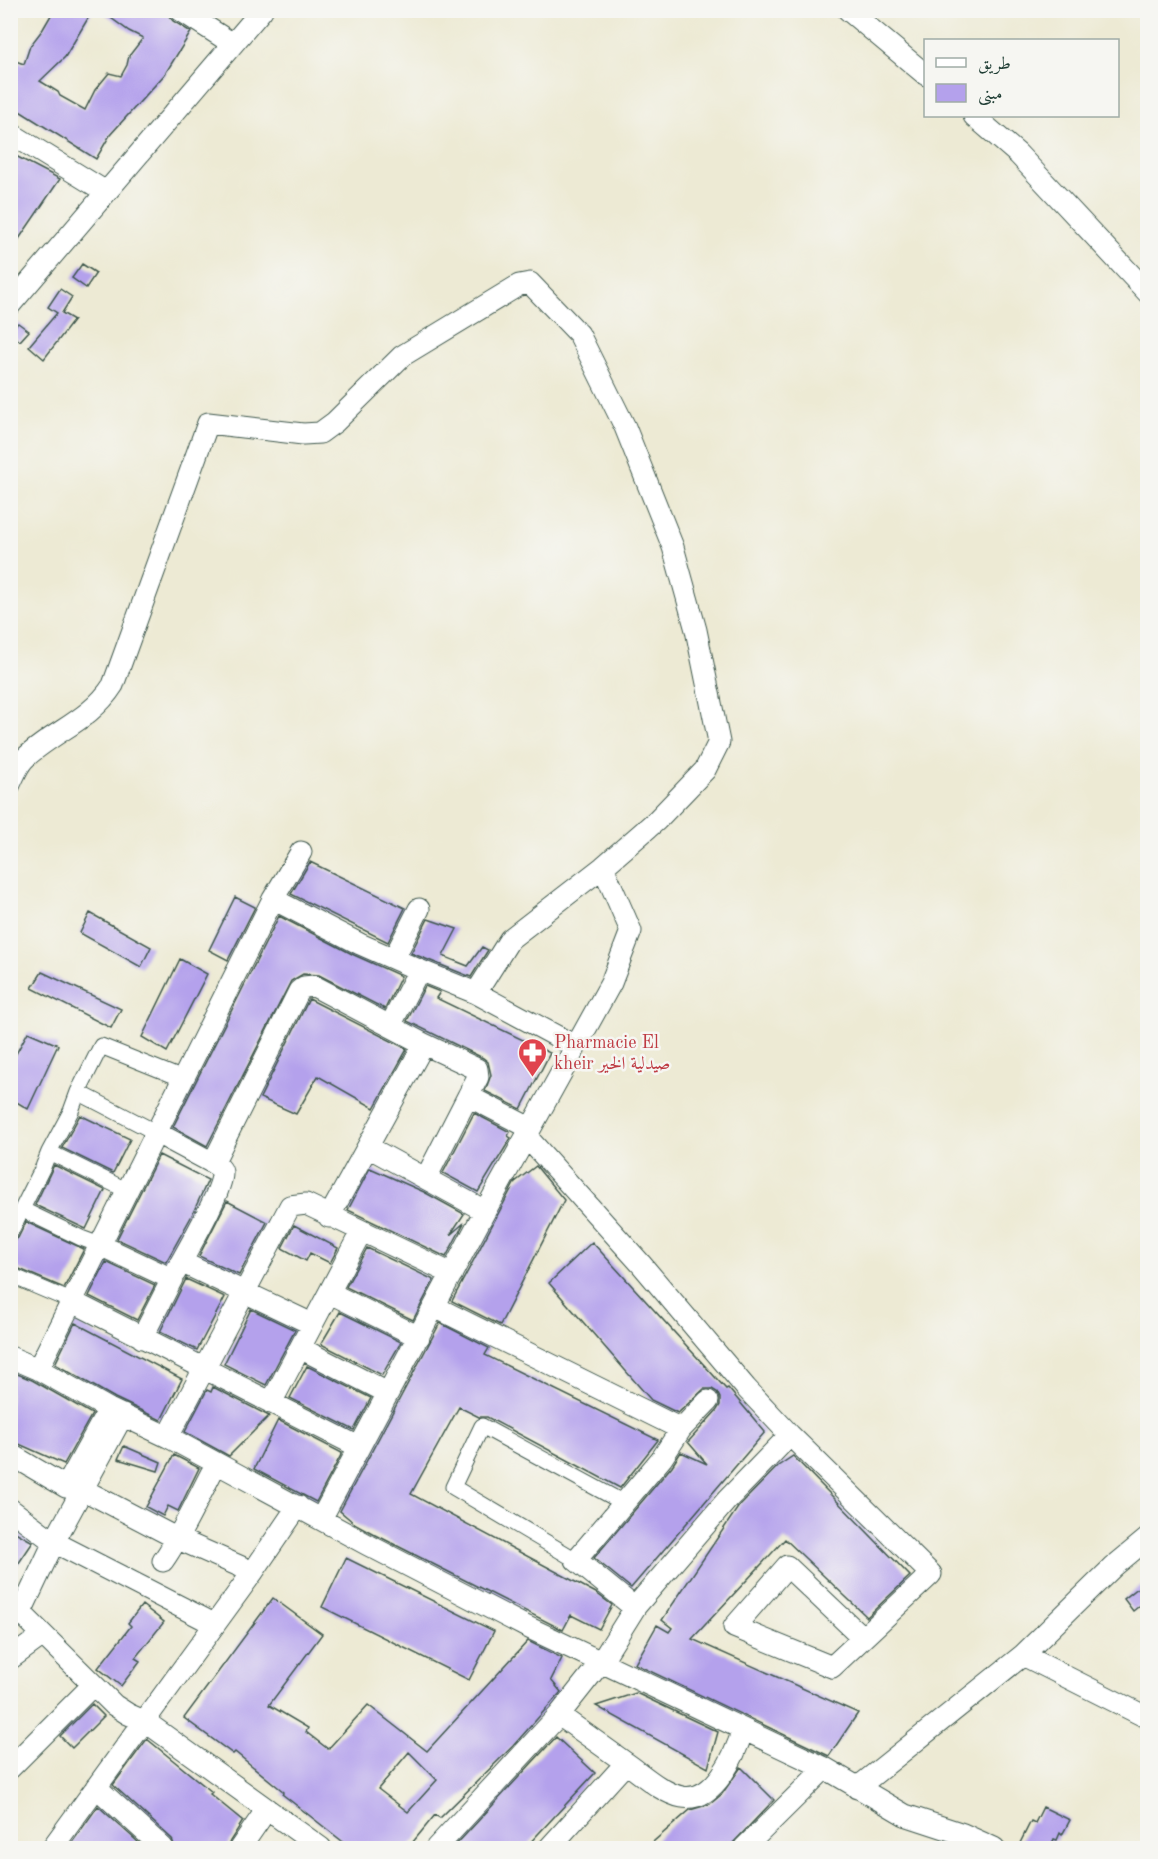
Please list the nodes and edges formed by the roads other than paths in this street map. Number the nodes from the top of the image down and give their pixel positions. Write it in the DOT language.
graph roads {
  1 [pos="180,10"];
  2 [pos="262,10"];
  3 [pos="848,10"];
  4 [pos="233,44"];
  5 [pos="924,73"];
  6 [pos="975,117"];
  7 [pos="10,133"];
  8 [pos="106,192"];
  9 [pos="1148,293"];
  10 [pos="10,305"];
  11 [pos="16,757"];
  12 [pos="10,784"];
  13 [pos="301,852"];
  14 [pos="603,867"];
  15 [pos="273,898"];
  16 [pos="419,909"];
  17 [pos="394,958"];
  18 [pos="419,970"];
  19 [pos="476,993"];
  20 [pos="390,1026"];
  21 [pos="424,1044"];
  22 [pos="575,1046"];
  23 [pos="183,1079"];
  24 [pos="78,1092"];
  25 [pos="468,1096"];
  26 [pos="157,1132"];
  27 [pos="528,1132"];
  28 [pos="369,1148"];
  29 [pos="49,1152"];
  30 [pos="213,1163"];
  31 [pos="426,1178"];
  32 [pos="128,1191"];
  33 [pos="23,1210"];
  34 [pos="485,1211"];
  35 [pos="329,1217"];
  36 [pos="361,1232"];
  37 [pos="10,1233"];
  38 [pos="100,1245"];
  39 [pos="176,1270"];
  40 [pos="452,1274"];
  41 [pos="10,1275"];
  42 [pos="244,1292"];
  43 [pos="330,1293"];
  44 [pos="71,1301"];
  45 [pos="435,1307"];
  46 [pos="312,1324"];
  47 [pos="419,1337"];
  48 [pos="141,1338"];
  49 [pos="300,1348"];
  50 [pos="10,1357"];
  51 [pos="38,1369"];
  52 [pos="203,1369"];
  53 [pos="388,1393"];
  54 [pos="708,1401"];
  55 [pos="271,1403"];
  56 [pos="116,1412"];
  57 [pos="681,1429"];
  58 [pos="790,1435"];
  59 [pos="168,1437"];
  60 [pos="359,1447"];
  61 [pos="10,1454"];
  62 [pos="216,1464"];
  63 [pos="74,1488"];
  64 [pos="624,1503"];
  65 [pos="298,1506"];
  66 [pos="10,1509"];
  67 [pos="321,1519"];
  68 [pos="178,1539"];
  69 [pos="1148,1539"];
  70 [pos="54,1542"];
  71 [pos="576,1560"];
  72 [pos="163,1561"];
  73 [pos="254,1572"];
  74 [pos="636,1606"];
  75 [pos="16,1607"];
  76 [pos="214,1624"];
  77 [pos="43,1635"];
  78 [pos="863,1638"];
  79 [pos="1023,1655"];
  80 [pos="10,1659"];
  81 [pos="601,1662"];
  82 [pos="93,1685"];
  83 [pos="559,1715"];
  84 [pos="1148,1718"];
  85 [pos="146,1722"];
  86 [pos="743,1729"];
  87 [pos="626,1763"];
  88 [pos="10,1768"];
  89 [pos="825,1768"];
  90 [pos="96,1786"];
  91 [pos="858,1788"];
  92 [pos="267,1809"];
  93 [pos="52,1848"];
  94 [pos="164,1848"];
  95 [pos="240,1848"];
  96 [pos="321,1848"];
  97 [pos="436,1848"];
  98 [pos="541,1848"];
  99 [pos="548,1848"];
  100 [pos="744,1848"];
  101 [pos="994,1848"];
  1 -- 4 [label="street"];
  2 -- 4 [label="street"];
  3 -- 5 [label="street"];
  4 -- 8 [label="street"];
  6 -- 9 [label="street"];
  7 -- 8 [label="street"];
  8 -- 10 [label="street"];
  11 -- 12 [label="street"];
  11 -- 14 [label="street"];
  13 -- 15 [label="street"];
  14 -- 19 [label="street"];
  14 -- 22 [label="street"];
  15 -- 17 [label="street"];
  15 -- 23 [label="street"];
  16 -- 17 [label="street"];
  17 -- 18 [label="street"];
  18 -- 19 [label="street"];
  18 -- 20 [label="street"];
  19 -- 22 [label="street"];
  20 -- 21 [label="street"];
  20 -- 30 [label="street"];
  21 -- 25 [label="street"];
  21 -- 28 [label="street"];
  22 -- 27 [label="street"];
  23 -- 24 [label="street"];
  23 -- 26 [label="street"];
  24 -- 26 [label="street"];
  24 -- 29 [label="street"];
  25 -- 27 [label="street"];
  25 -- 31 [label="street"];
  26 -- 30 [label="street"];
  26 -- 32 [label="street"];
  27 -- 34 [label="street"];
  27 -- 58 [label="street"];
  28 -- 31 [label="street"];
  28 -- 35 [label="street"];
  29 -- 32 [label="street"];
  29 -- 33 [label="street"];
  30 -- 39 [label="street"];
  31 -- 34 [label="street"];
  32 -- 38 [label="street"];
  33 -- 37 [label="street"];
  33 -- 38 [label="street"];
  34 -- 40 [label="street"];
  35 -- 36 [label="street"];
  35 -- 42 [label="street"];
  36 -- 40 [label="street"];
  36 -- 43 [label="street"];
  38 -- 39 [label="street"];
  38 -- 44 [label="street"];
  39 -- 42 [label="street"];
  39 -- 48 [label="street"];
  40 -- 45 [label="street"];
  41 -- 44 [label="street"];
  42 -- 46 [label="street"];
  42 -- 52 [label="street"];
  43 -- 46 [label="street"];
  43 -- 47 [label="street"];
  44 -- 48 [label="street"];
  44 -- 51 [label="street"];
  45 -- 47 [label="street"];
  45 -- 57 [label="street"];
  46 -- 49 [label="street"];
  47 -- 53 [label="street"];
  48 -- 52 [label="street"];
  49 -- 53 [label="street"];
  49 -- 55 [label="street"];
  50 -- 51 [label="street"];
  51 -- 56 [label="street"];
  52 -- 55 [label="street"];
  52 -- 59 [label="street"];
  53 -- 60 [label="street"];
  54 -- 57 [label="street"];
  55 -- 60 [label="street"];
  56 -- 59 [label="street"];
  56 -- 63 [label="street"];
  57 -- 64 [label="street"];
  58 -- 74 [label="street"];
  58 -- 78 [label="street"];
  59 -- 62 [label="street"];
  60 -- 67 [label="street"];
  61 -- 63 [label="street"];
  62 -- 65 [label="street"];
  62 -- 68 [label="street"];
  63 -- 68 [label="street"];
  63 -- 70 [label="street"];
  64 -- 71 [label="street"];
  64 -- 71 [label="street"];
  65 -- 67 [label="street"];
  65 -- 73 [label="street"];
  66 -- 70 [label="street"];
  67 -- 81 [label="street"];
  68 -- 72 [label="street"];
  68 -- 73 [label="street"];
  69 -- 79 [label="street"];
  70 -- 75 [label="street"];
  70 -- 76 [label="street"];
  71 -- 74 [label="street"];
  73 -- 76 [label="street"];
  74 -- 81 [label="street"];
  75 -- 77 [label="street"];
  76 -- 85 [label="street"];
  77 -- 80 [label="street"];
  77 -- 82 [label="street"];
  78 -- 78 [label="street"];
  79 -- 84 [label="street"];
  79 -- 91 [label="street"];
  81 -- 83 [label="street"];
  81 -- 86 [label="street"];
  82 -- 85 [label="street"];
  82 -- 88 [label="street"];
  83 -- 87 [label="street"];
  83 -- 97 [label="street"];
  85 -- 90 [label="street"];
  85 -- 92 [label="street"];
  86 -- 87 [label="street"];
  86 -- 89 [label="street"];
  87 -- 99 [label="street"];
  89 -- 91 [label="street"];
  89 -- 100 [label="street"];
  90 -- 93 [label="street"];
  90 -- 94 [label="street"];
  91 -- 101 [label="street"];
  92 -- 95 [label="street"];
  92 -- 96 [label="street"];
  98 -- 99 [label="street"];
}
